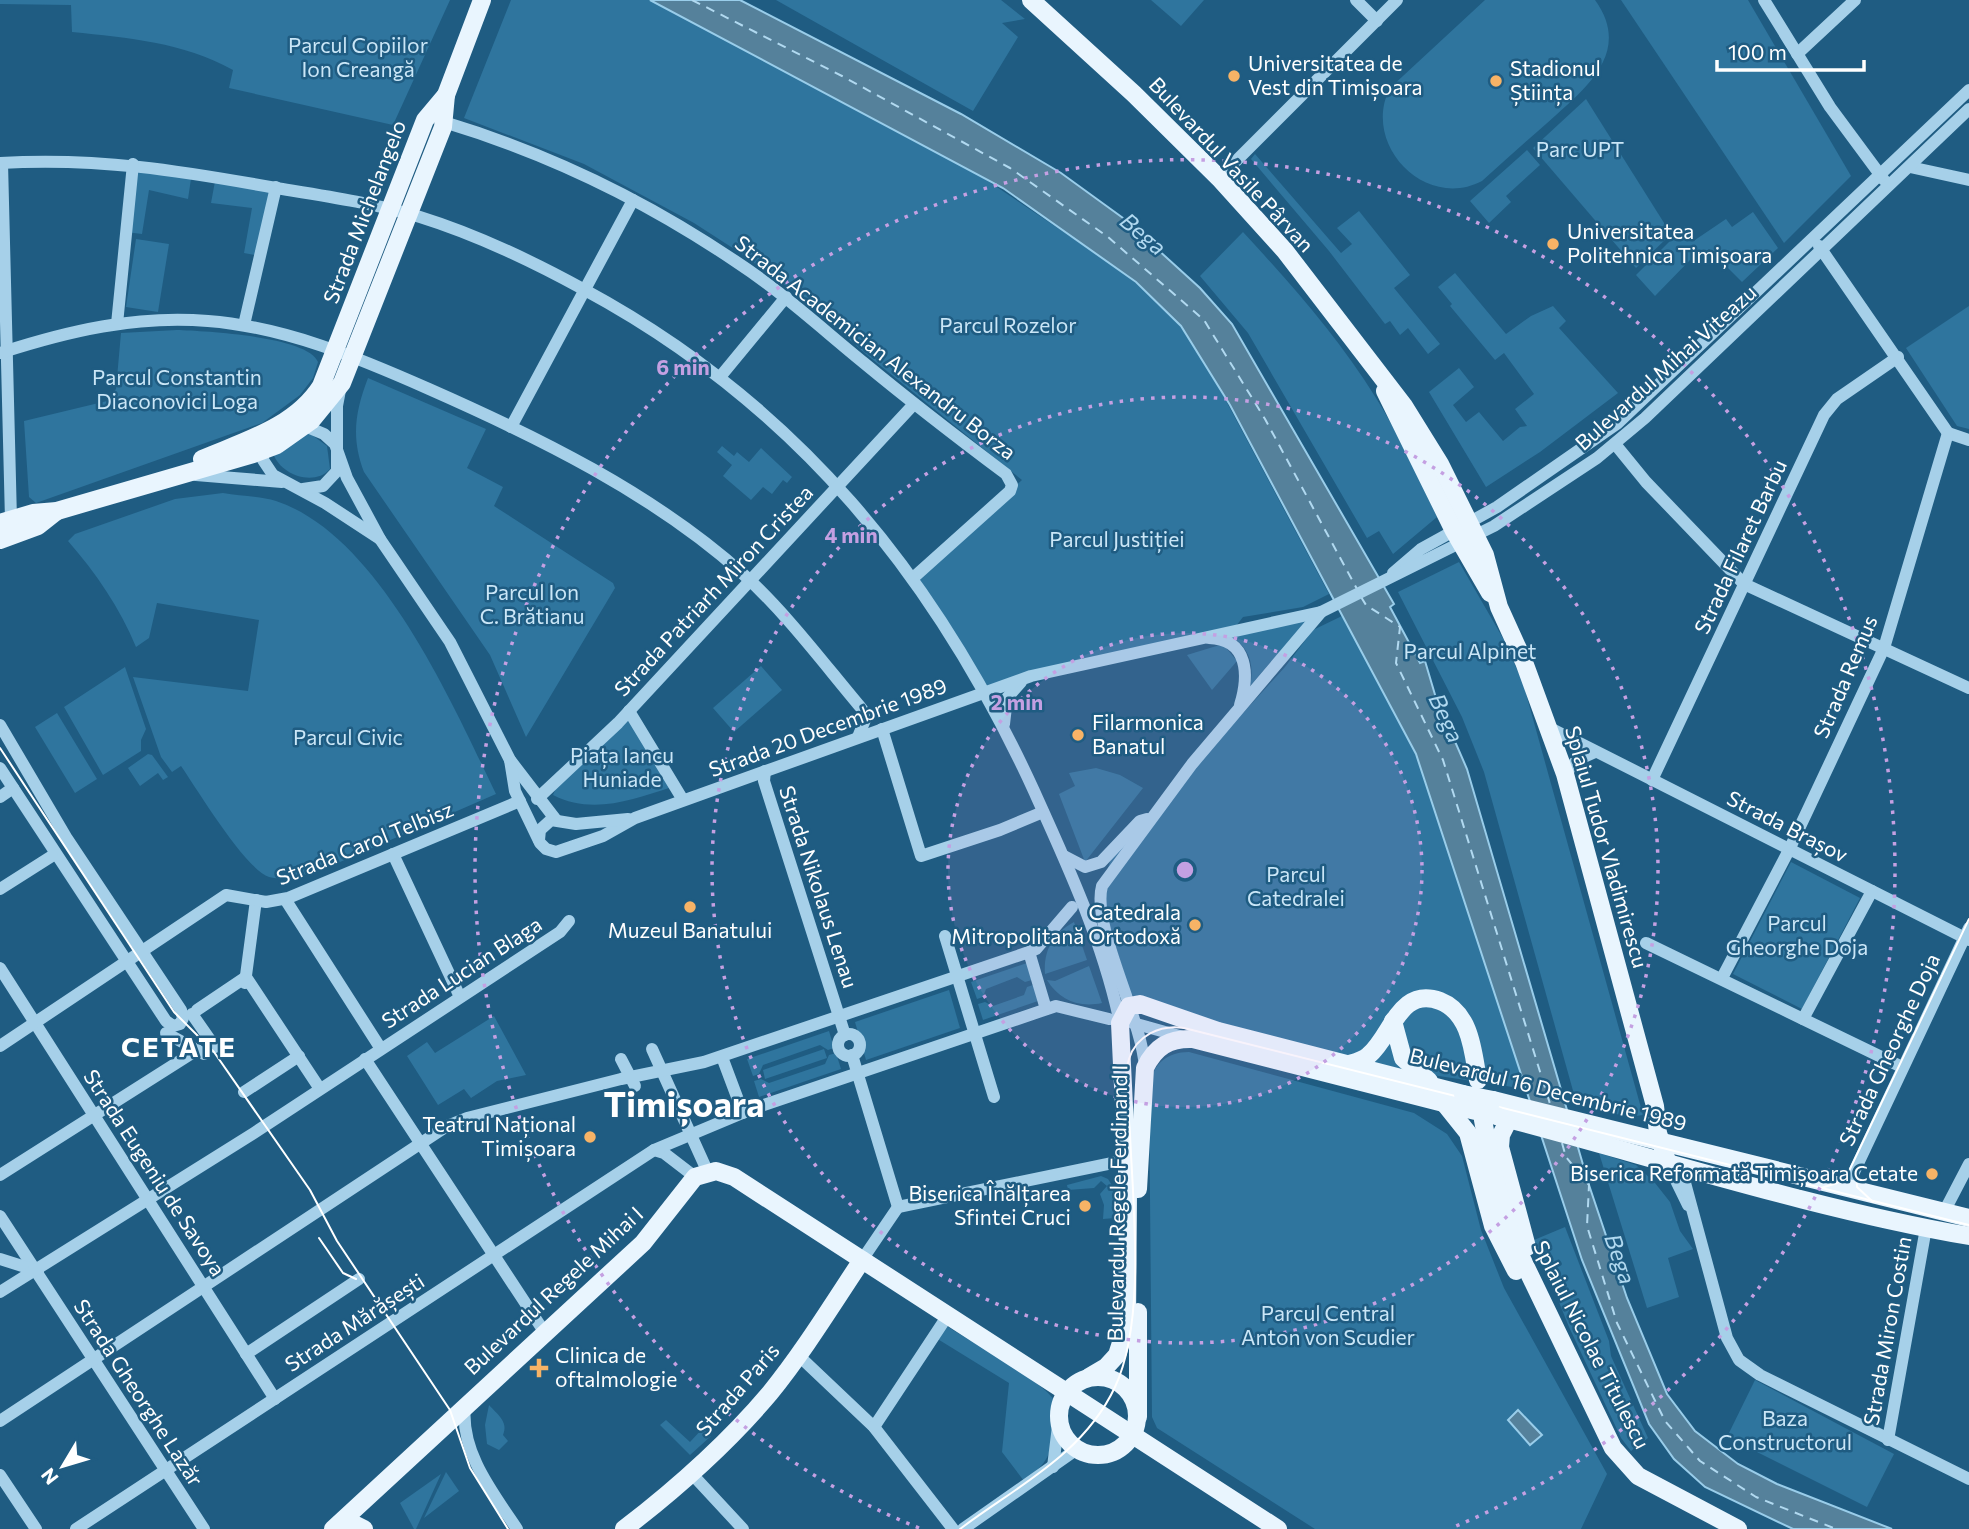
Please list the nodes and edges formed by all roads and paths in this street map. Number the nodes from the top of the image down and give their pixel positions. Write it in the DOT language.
graph roads {
  1 [pos="482,0"];
  2 [pos="1031,0"];
  3 [pos="1397,0"];
  4 [pos="1764,0"];
  5 [pos="1855,0"];
  6 [pos="1360,4"];
  7 [pos="1377,21"];
  8 [pos="1797,54"];
  9 [pos="1969,90"];
  10 [pos="446,94"];
  11 [pos="1969,109"];
  12 [pos="444,122"];
  13 [pos="1,163"];
  14 [pos="132,164"];
  15 [pos="1910,167"];
  16 [pos="1879,174"];
  17 [pos="1219,178"];
  18 [pos="1969,180"];
  19 [pos="276,187"];
  20 [pos="1890,187"];
  21 [pos="633,200"];
  22 [pos="390,209"];
  23 [pos="410,214"];
  24 [pos="1813,239"];
  25 [pos="1823,251"];
  26 [pos="583,289"];
  27 [pos="786,297"];
  28 [pos="117,324"];
  29 [pos="244,325"];
  30 [pos="4,352"];
  31 [pos="344,354"];
  32 [pos="1898,358"];
  33 [pos="720,377"];
  34 [pos="342,383"];
  35 [pos="914,404"];
  36 [pos="277,426"];
  37 [pos="306,426"];
  38 [pos="511,427"];
  39 [pos="1948,433"];
  40 [pos="5,439"];
  41 [pos="1969,440"];
  42 [pos="1615,444"];
  43 [pos="262,451"];
  44 [pos="339,458"];
  45 [pos="151,481"];
  46 [pos="290,483"];
  47 [pos="838,486"];
  48 [pos="359,499"];
  49 [pos="57,511"];
  50 [pos="341,513"];
  51 [pos="6,522"];
  52 [pos="1465,533"];
  53 [pos="380,539"];
  54 [pos="0,540"];
  55 [pos="913,578"];
  56 [pos="750,581"];
  57 [pos="1744,584"];
  58 [pos="1321,612"];
  59 [pos="1198,639"];
  60 [pos="1884,648"];
  61 [pos="1036,675"];
  62 [pos="1969,688"];
  63 [pos="985,692"];
  64 [pos="1239,707"];
  65 [pos="629,711"];
  66 [pos="0,725"];
  67 [pos="1548,727"];
  68 [pos="882,729"];
  69 [pos="1008,734"];
  70 [pos="858,737"];
  71 [pos="1595,752"];
  72 [pos="510,760"];
  73 [pos="0,768"];
  74 [pos="1565,774"];
  75 [pos="762,775"];
  76 [pos="1652,780"];
  77 [pos="13,788"];
  78 [pos="0,797"];
  79 [pos="537,799"];
  80 [pos="683,800"];
  81 [pos="520,801"];
  82 [pos="1043,812"];
  83 [pos="635,818"];
  84 [pos="1149,818"];
  85 [pos="559,821"];
  86 [pos="539,840"];
  87 [pos="567,847"];
  88 [pos="1789,850"];
  89 [pos="393,854"];
  90 [pos="52,856"];
  91 [pos="1063,856"];
  92 [pos="0,889"];
  93 [pos="1872,891"];
  94 [pos="285,899"];
  95 [pos="256,900"];
  96 [pos="1072,907"];
  97 [pos="569,921"];
  98 [pos="945,936"];
  99 [pos="1966,936"];
  100 [pos="1646,943"];
  101 [pos="143,952"];
  102 [pos="1029,952"];
  103 [pos="128,963"];
  104 [pos="0,968"];
  105 [pos="957,976"];
  106 [pos="1722,978"];
  107 [pos="246,981"];
  108 [pos="1125,987"];
  109 [pos="460,997"];
  110 [pos="1150,1007"];
  111 [pos="1046,1009"];
  112 [pos="838,1010"];
  113 [pos="1122,1014"];
  114 [pos="1803,1019"];
  115 [pos="1393,1021"];
  116 [pos="35,1023"];
  117 [pos="166,1033"];
  118 [pos="976,1037"];
  119 [pos="1193,1039"];
  120 [pos="0,1046"];
  121 [pos="652,1049"];
  122 [pos="205,1050"];
  123 [pos="373,1054"];
  124 [pos="299,1056"];
  125 [pos="722,1056"];
  126 [pos="621,1059"];
  127 [pos="1349,1064"];
  128 [pos="1902,1067"];
  129 [pos="1145,1068"];
  130 [pos="662,1071"];
  131 [pos="859,1078"];
  132 [pos="1478,1080"];
  133 [pos="629,1081"];
  134 [pos="320,1089"];
  135 [pos="244,1092"];
  136 [pos="1441,1095"];
  137 [pos="994,1097"];
  138 [pos="743,1113"];
  139 [pos="1501,1114"];
  140 [pos="94,1115"];
  141 [pos="1592,1133"];
  142 [pos="691,1135"];
  143 [pos="424,1141"];
  144 [pos="1667,1143"];
  145 [pos="654,1150"];
  146 [pos="1128,1160"];
  147 [pos="1969,1164"];
  148 [pos="705,1166"];
  149 [pos="1674,1166"];
  150 [pos="690,1173"];
  151 [pos="0,1175"];
  152 [pos="1846,1189"];
  153 [pos="148,1200"];
  154 [pos="898,1207"];
  155 [pos="1944,1212"];
  156 [pos="0,1216"];
  157 [pos="1969,1218"];
  158 [pos="1926,1228"];
  159 [pos="1969,1236"];
  160 [pos="493,1256"];
  161 [pos="0,1259"];
  162 [pos="862,1260"];
  163 [pos="41,1272"];
  164 [pos="359,1279"];
  165 [pos="204,1287"];
  166 [pos="0,1292"];
  167 [pos="947,1315"];
  168 [pos="545,1333"];
  169 [pos="1561,1339"];
  170 [pos="246,1354"];
  171 [pos="799,1355"];
  172 [pos="93,1360"];
  173 [pos="1088,1377"];
  174 [pos="1066,1392"];
  175 [pos="275,1399"];
  176 [pos="465,1405"];
  177 [pos="1059,1418"];
  178 [pos="0,1421"];
  179 [pos="1135,1426"];
  180 [pos="874,1427"];
  181 [pos="1888,1440"];
  182 [pos="1077,1449"];
  183 [pos="1053,1467"];
  184 [pos="166,1470"];
  185 [pos="691,1473"];
  186 [pos="0,1475"];
  187 [pos="1969,1479"];
  188 [pos="334,1528"];
  189 [pos="36,1529"];
  190 [pos="76,1529"];
  191 [pos="204,1529"];
  192 [pos="364,1529"];
  193 [pos="517,1529"];
  194 [pos="624,1529"];
  195 [pos="743,1529"];
  196 [pos="953,1529"];
  197 [pos="963,1529"];
  198 [pos="1278,1529"];
  199 [pos="1738,1529"];
  1 -- 10 [label="main road, Strada Michelangelo"];
  2 -- 17 [label="main road, Bulevardul Vasile Pârvan"];
  3 -- 7 [label="street"];
  4 -- 8 [label="street"];
  5 -- 8 [label="street"];
  6 -- 7 [label="street"];
  7 -- 17 [label="street"];
  8 -- 16 [label="street"];
  9 -- 16 [label="street, Bulevardul Mihai Viteazu"];
  10 -- 12 [label="main road, Strada Michelangelo"];
  10 -- 22 [label="main road, Strada Michelangelo"];
  11 -- 15 [label="street, Bulevardul Mihai Viteazu"];
  12 -- 21 [label="street, Strada Academician Alexandru Borza"];
  12 -- 23 [label="main road, Strada Michelangelo"];
  13 -- 14 [label="street, Bulevardul Regele Ferdinand I"];
  13 -- 30 [label="street"];
  14 -- 19 [label="street, Bulevardul Regele Ferdinand I"];
  14 -- 28 [label="street"];
  15 -- 18 [label="street"];
  15 -- 20 [label="street, Bulevardul Mihai Viteazu"];
  16 -- 20 [label="street"];
  16 -- 24 [label="street, Bulevardul Mihai Viteazu"];
  17 -- 52 [label="main road, Bulevardul Vasile Pârvan"];
  19 -- 22 [label="street, Bulevardul Regele Ferdinand I"];
  19 -- 29 [label="street"];
  20 -- 25 [label="street, Bulevardul Mihai Viteazu"];
  21 -- 26 [label="street"];
  21 -- 27 [label="street, Strada Academician Alexandru Borza"];
  22 -- 23 [label="street, Bulevardul Regele Ferdinand I"];
  22 -- 31 [label="main road, Strada Michelangelo"];
  23 -- 26 [label="street, Bulevardul Regele Ferdinand I"];
  23 -- 31 [label="main road, Strada Michelangelo"];
  24 -- 25 [label="street"];
  24 -- 52 [label="street, Bulevardul Mihai Viteazu"];
  25 -- 32 [label="street"];
  25 -- 42 [label="street, Bulevardul Mihai Viteazu"];
  26 -- 33 [label="street, Bulevardul Regele Ferdinand I"];
  26 -- 38 [label="street"];
  27 -- 33 [label="street"];
  27 -- 35 [label="street, Strada Academician Alexandru Borza"];
  28 -- 29 [label="street"];
  28 -- 30 [label="street"];
  29 -- 31 [label="street"];
  30 -- 40 [label="street"];
  31 -- 34 [label="main road"];
  31 -- 36 [label="main road"];
  31 -- 38 [label="street"];
  32 -- 39 [label="street"];
  32 -- 57 [label="street, Strada Filaret Barbu"];
  33 -- 47 [label="street, Bulevardul Regele Ferdinand I"];
  34 -- 37 [label="main road"];
  34 -- 44 [label="street"];
  35 -- 47 [label="street, Strada Patriarh Miron Cristea"];
  35 -- 55 [label="street, Strada Academician Alexandru Borza"];
  36 -- 37 [label="street"];
  36 -- 43 [label="street"];
  36 -- 45 [label="main road"];
  37 -- 43 [label="main road"];
  37 -- 44 [label="street"];
  38 -- 56 [label="street"];
  39 -- 41 [label="street"];
  39 -- 60 [label="street, Strada Remus"];
  40 -- 51 [label="street"];
  42 -- 52 [label="street, Bulevardul Mihai Viteazu"];
  42 -- 57 [label="street"];
  43 -- 45 [label="main road"];
  43 -- 46 [label="street"];
  44 -- 46 [label="street"];
  44 -- 48 [label="street"];
  45 -- 46 [label="street"];
  45 -- 49 [label="main road"];
  46 -- 50 [label="street"];
  47 -- 55 [label="street, Bulevardul Regele Ferdinand I"];
  47 -- 56 [label="street, Strada Patriarh Miron Cristea"];
  48 -- 50 [label="street"];
  48 -- 53 [label="street"];
  49 -- 51 [label="main road"];
  49 -- 54 [label="main road"];
  50 -- 53 [label="street"];
  52 -- 58 [label="street"];
  52 -- 67 [label="main road, Splaiul Tudor Vladimirescu"];
  53 -- 72 [label="street"];
  55 -- 63 [label="street, Bulevardul Regele Ferdinand I"];
  56 -- 65 [label="street, Strada Patriarh Miron Cristea"];
  56 -- 70 [label="street"];
  57 -- 60 [label="street"];
  57 -- 76 [label="street, Strada Filaret Barbu"];
  58 -- 59 [label="street, Strada 20 Decembrie 1989"];
  58 -- 64 [label="street, Bulevardul Regele Ferdinand I"];
  59 -- 61 [label="street, Strada 20 Decembrie 1989"];
  59 -- 64 [label="street"];
  60 -- 62 [label="street"];
  60 -- 88 [label="street, Strada Remus"];
  61 -- 63 [label="street, Strada 20 Decembrie 1989"];
  61 -- 69 [label="street"];
  63 -- 68 [label="street, Strada 20 Decembrie 1989"];
  63 -- 69 [label="street, Bulevardul Regele Ferdinand I"];
  64 -- 84 [label="street, Bulevardul Regele Ferdinand I"];
  65 -- 79 [label="street, Strada Patriarh Miron Cristea"];
  65 -- 80 [label="street"];
  66 -- 101 [label="street"];
  67 -- 71 [label="street, Strada Brașov"];
  67 -- 74 [label="main road, Splaiul Tudor Vladimirescu"];
  68 -- 70 [label="street, Strada 20 Decembrie 1989"];
  68 -- 82 [label="street"];
  69 -- 82 [label="street, Bulevardul Regele Ferdinand I"];
  70 -- 75 [label="street, Strada 20 Decembrie 1989"];
  71 -- 74 [label="street"];
  71 -- 76 [label="street, Strada Brașov"];
  72 -- 79 [label="street"];
  72 -- 81 [label="street"];
  73 -- 77 [label="street"];
  74 -- 144 [label="main road, Splaiul Tudor Vladimirescu"];
  75 -- 80 [label="street, Strada 20 Decembrie 1989"];
  75 -- 112 [label="street, Strada Nikolaus Lenau"];
  76 -- 88 [label="street, Strada Brașov"];
  77 -- 78 [label="street"];
  77 -- 103 [label="street"];
  79 -- 85 [label="street"];
  80 -- 83 [label="street, Strada 20 Decembrie 1989"];
  81 -- 86 [label="street"];
  81 -- 89 [label="street, Strada Carol Telbisz"];
  82 -- 91 [label="street, Bulevardul Regele Ferdinand I"];
  83 -- 85 [label="street, Strada 20 Decembrie 1989"];
  83 -- 87 [label="street, Strada 20 Decembrie 1989"];
  84 -- 91 [label="street"];
  84 -- 108 [label="street, Bulevardul Regele Ferdinand I"];
  85 -- 86 [label="street"];
  85 -- 87 [label="street"];
  86 -- 87 [label="street"];
  88 -- 93 [label="street, Strada Brașov"];
  88 -- 106 [label="street, Strada Remus"];
  89 -- 94 [label="street, Strada Carol Telbisz"];
  89 -- 109 [label="street"];
  90 -- 92 [label="street"];
  91 -- 113 [label="street, Bulevardul Regele Ferdinand I"];
  93 -- 99 [label="street, Strada Brașov"];
  93 -- 114 [label="street"];
  94 -- 95 [label="street, Strada Carol Telbisz"];
  94 -- 123 [label="street"];
  95 -- 101 [label="street, Strada Carol Telbisz"];
  95 -- 107 [label="street"];
  96 -- 102 [label="street"];
  97 -- 109 [label="street, Strada Lucian Blaga"];
  98 -- 105 [label="street"];
  99 -- 128 [label="street, Strada Gheorghe Doja"];
  100 -- 106 [label="street"];
  101 -- 103 [label="street"];
  101 -- 103 [label="street"];
  102 -- 105 [label="street"];
  102 -- 111 [label="street"];
  103 -- 116 [label="street"];
  104 -- 116 [label="street, Strada Eugeniu de Savoya"];
  105 -- 112 [label="street"];
  105 -- 118 [label="street"];
  106 -- 114 [label="street"];
  107 -- 122 [label="street"];
  107 -- 124 [label="street"];
  108 -- 110 [label="street"];
  108 -- 113 [label="street, Bulevardul Regele Ferdinand I"];
  109 -- 123 [label="street, Strada Lucian Blaga"];
  110 -- 113 [label="main road, Bulevardul 16 Decembrie 1989"];
  110 -- 127 [label="main road, Bulevardul 16 Decembrie 1989"];
  111 -- 113 [label="street"];
  111 -- 118 [label="street, Strada Mărășești"];
  112 -- 125 [label="street"];
  112 -- 131 [label="street, Strada Nikolaus Lenau"];
  113 -- 119 [label="street, Bulevardul 16 Decembrie 1989"];
  113 -- 129 [label="street, Bulevardul Regele Ferdinand I"];
  113 -- 146 [label="main road, Bulevardul Regele Ferdinand I"];
  114 -- 128 [label="street"];
  115 -- 127 [label="main road"];
  115 -- 132 [label="main road"];
  115 -- 136 [label="main road"];
  116 -- 120 [label="street"];
  116 -- 140 [label="street, Strada Eugeniu de Savoya"];
  117 -- 122 [label="street"];
  118 -- 131 [label="street, Strada Mărășești"];
  118 -- 137 [label="street"];
  119 -- 129 [label="main road"];
  119 -- 136 [label="main road, Bulevardul 16 Decembrie 1989"];
  121 -- 130 [label="street"];
  122 -- 140 [label="street"];
  123 -- 134 [label="street, Strada Lucian Blaga"];
  123 -- 143 [label="street"];
  124 -- 134 [label="street"];
  124 -- 135 [label="street"];
  125 -- 130 [label="street"];
  125 -- 138 [label="street"];
  126 -- 133 [label="street"];
  127 -- 136 [label="main road, Bulevardul 16 Decembrie 1989"];
  128 -- 152 [label="street, Strada Gheorghe Doja"];
  129 -- 179 [label="main road, Bulevardul Regele Ferdinand I"];
  130 -- 133 [label="street"];
  130 -- 142 [label="street"];
  131 -- 138 [label="street, Strada Mărășești"];
  131 -- 154 [label="street"];
  133 -- 143 [label="street"];
  134 -- 153 [label="street, Strada Lucian Blaga"];
  136 -- 139 [label="main road, Bulevardul 16 Decembrie 1989, bridge"];
  136 -- 169 [label="main road"];
  138 -- 142 [label="street, Strada Mărășești"];
  139 -- 141 [label="main road, Bulevardul 16 Decembrie 1989"];
  139 -- 169 [label="main road"];
  139 -- 169 [label="main road, Splaiul Nicolae Titulescu"];
  140 -- 151 [label="street"];
  140 -- 153 [label="street, Strada Eugeniu de Savoya"];
  141 -- 144 [label="main road, Bulevardul 16 Decembrie 1989"];
  141 -- 149 [label="main road, Bulevardul 16 Decembrie 1989"];
  142 -- 145 [label="street, Strada Mărășești"];
  142 -- 148 [label="street"];
  143 -- 160 [label="street"];
  143 -- 165 [label="street"];
  144 -- 149 [label="main road, Splaiul Tudor Vladimirescu"];
  144 -- 152 [label="main road, Bulevardul 16 Decembrie 1989"];
  145 -- 150 [label="street"];
  145 -- 160 [label="street, Strada Mărășești"];
  146 -- 154 [label="street"];
  146 -- 173 [label="main road, Bulevardul Regele Ferdinand I"];
  147 -- 155 [label="street"];
  149 -- 158 [label="main road, Bulevardul 16 Decembrie 1989"];
  149 -- 181 [label="street, Splaiul Tudor Vladimirescu"];
  152 -- 155 [label="main road, Bulevardul 16 Decembrie 1989"];
  153 -- 163 [label="street, Strada Lucian Blaga"];
  153 -- 165 [label="street, Strada Eugeniu de Savoya"];
  154 -- 162 [label="street"];
  155 -- 157 [label="main road, Bulevardul 16 Decembrie 1989"];
  156 -- 163 [label="street, Strada Gheorghe Lazăr"];
  158 -- 159 [label="main road, Bulevardul 16 Decembrie 1989"];
  158 -- 181 [label="street, Strada Miron Costin"];
  160 -- 168 [label="street"];
  160 -- 175 [label="street, Strada Mărășești"];
  161 -- 163 [label="street"];
  162 -- 167 [label="main road, Bulevardul Regele Mihai I"];
  162 -- 168 [label="main road, Bulevardul Regele Mihai I"];
  162 -- 171 [label="main road, Strada Paris"];
  163 -- 166 [label="street, Strada Lucian Blaga"];
  163 -- 172 [label="street, Strada Gheorghe Lazăr"];
  164 -- 170 [label="street"];
  165 -- 170 [label="street, Strada Eugeniu de Savoya"];
  165 -- 172 [label="street"];
  167 -- 174 [label="main road, Bulevardul Regele Mihai I"];
  167 -- 180 [label="street"];
  168 -- 176 [label="main road, Bulevardul Regele Mihai I"];
  169 -- 199 [label="main road, Splaiul Nicolae Titulescu"];
  170 -- 175 [label="street, Strada Eugeniu de Savoya"];
  171 -- 180 [label="street"];
  171 -- 185 [label="main road, Strada Paris"];
  172 -- 178 [label="street"];
  172 -- 184 [label="street, Strada Gheorghe Lazăr"];
  173 -- 174 [label="main road, Bulevardul Regele Ferdinand I"];
  173 -- 179 [label="main road"];
  174 -- 177 [label="main road"];
  174 -- 179 [label="main road, Bulevardul Regele Mihai I"];
  175 -- 184 [label="street, Strada Mărășești"];
  176 -- 188 [label="main road, Bulevardul Regele Mihai I"];
  176 -- 193 [label="street"];
  177 -- 182 [label="main road"];
  177 -- 183 [label="street"];
  179 -- 182 [label="main road"];
  179 -- 198 [label="main road, Bulevardul Regele Mihai I"];
  180 -- 196 [label="street"];
  181 -- 187 [label="street, Splaiul Tudor Vladimirescu"];
  182 -- 183 [label="street"];
  183 -- 197 [label="street"];
  184 -- 190 [label="street, Strada Mărășești"];
  184 -- 191 [label="street, Strada Gheorghe Lazăr"];
  185 -- 194 [label="main road, Strada Paris"];
  185 -- 195 [label="street"];
  186 -- 189 [label="street"];
  188 -- 192 [label="main road"];
}
